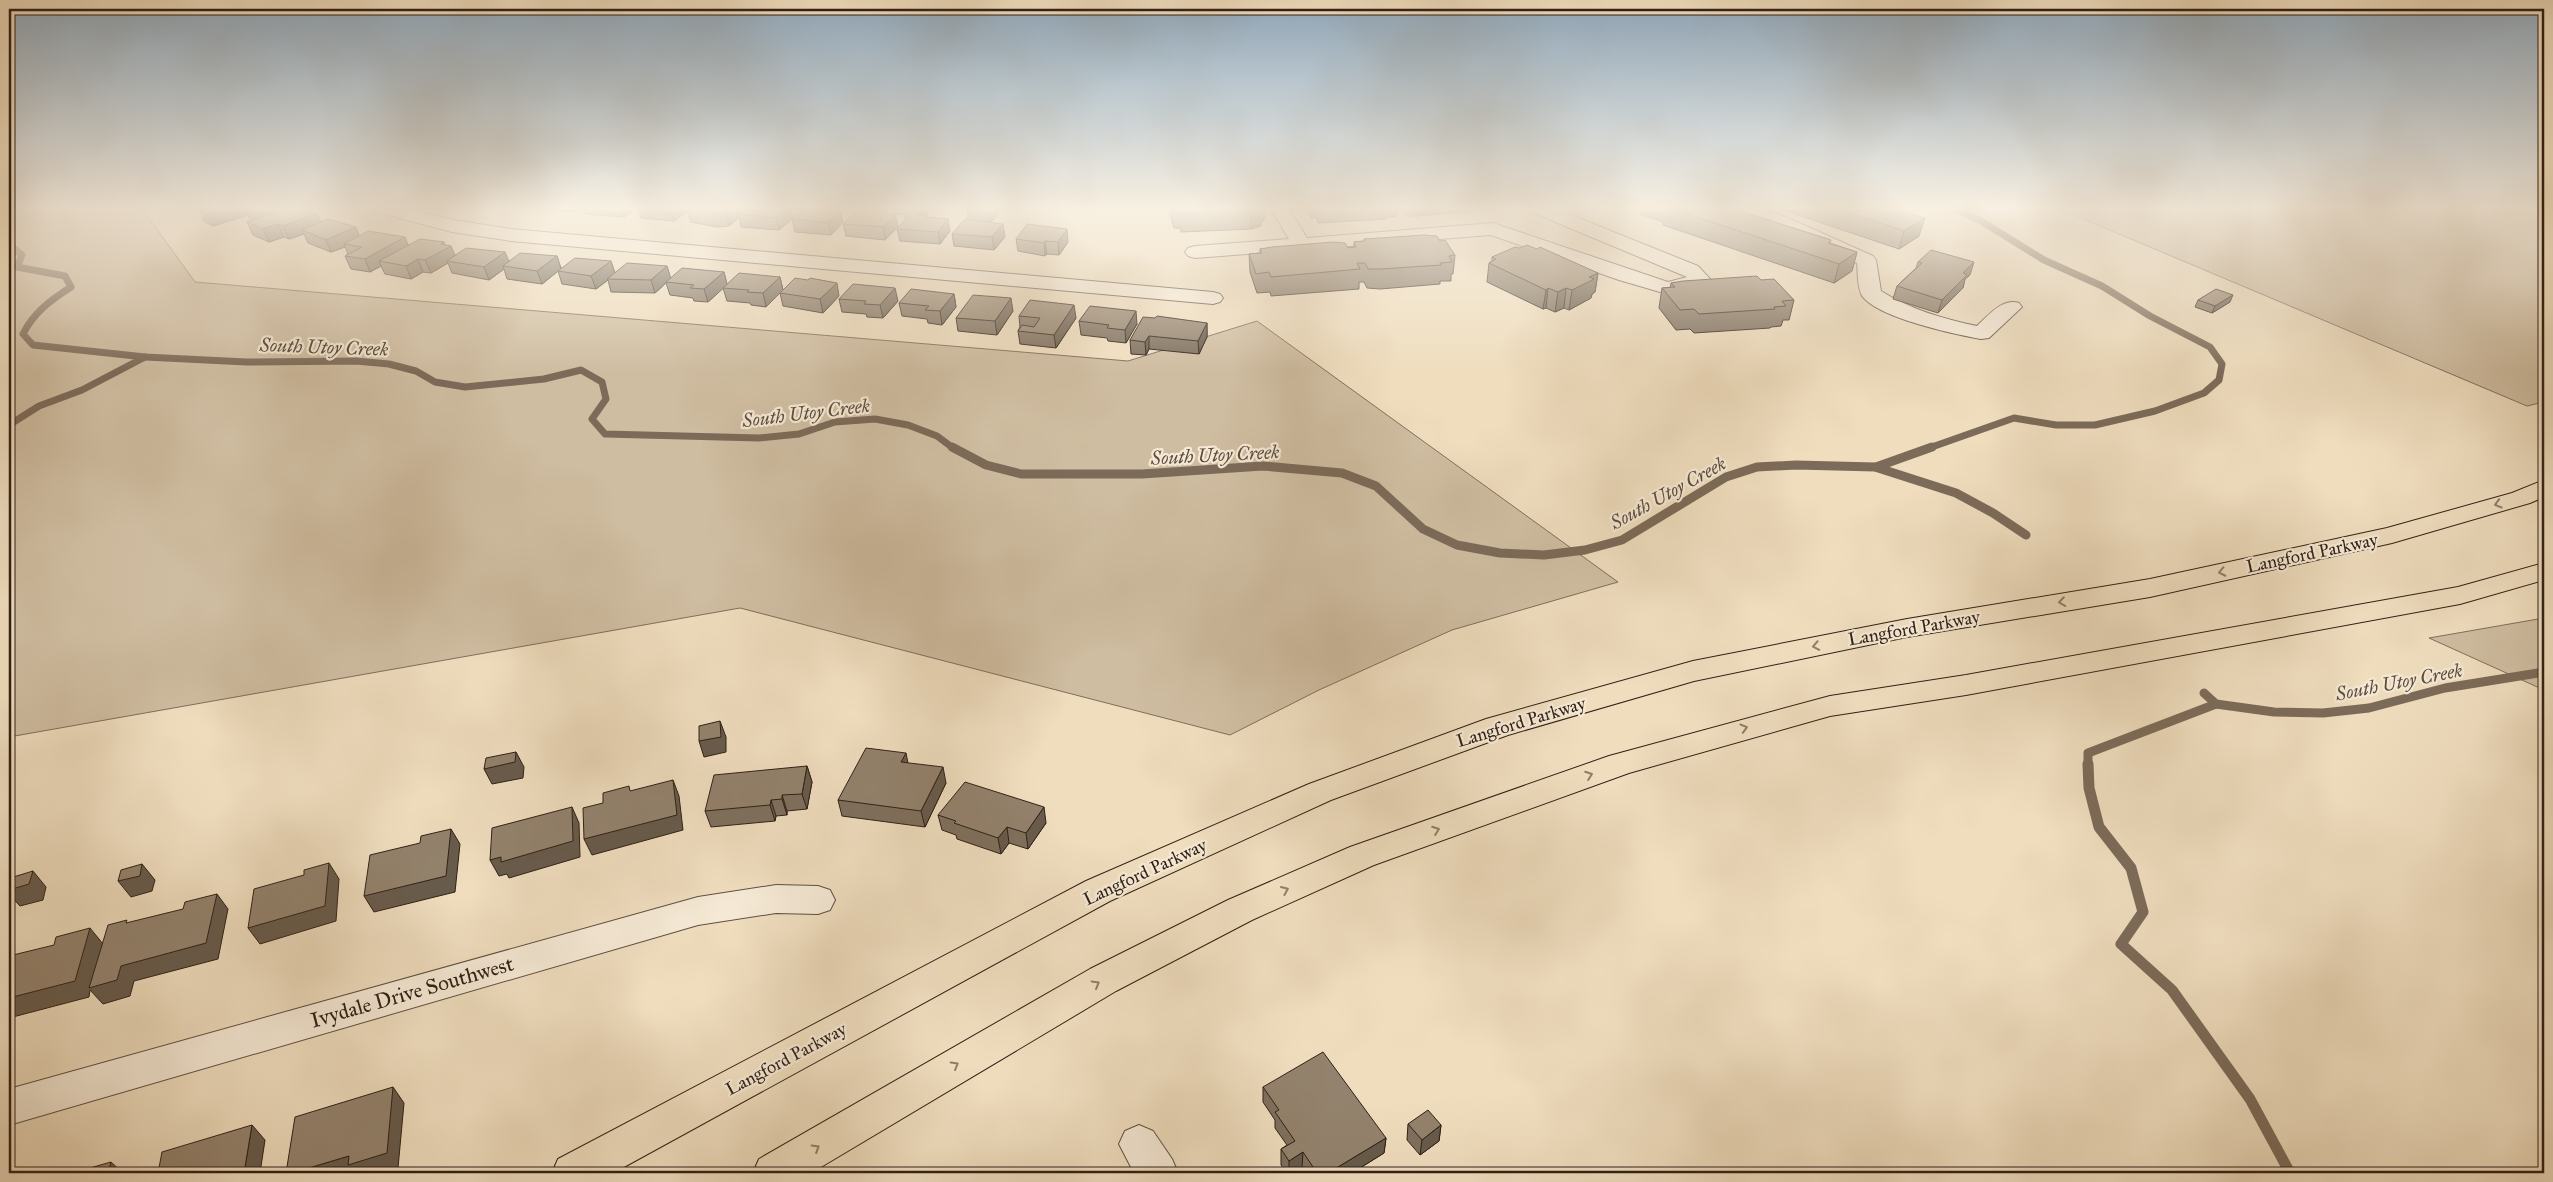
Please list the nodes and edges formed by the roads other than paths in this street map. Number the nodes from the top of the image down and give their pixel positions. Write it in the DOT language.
graph roads {
  1 [pos="814,262"];
  2 [pos="1587,262"];
  3 [pos="1672,262"];
  4 [pos="1866,262"];
  5 [pos="1213,298"];
  6 [pos="2012,307"];
  7 [pos="2544,488"];
  8 [pos="2544,571"];
  9 [pos="818,900"];
  10 [pos="9,1107"];
  11 [pos="573,1173"];
  12 [pos="774,1173"];
  1 -- 5 [label="street"];
  2 -- 3 [label="street"];
  4 -- 6 [label="street"];
  7 -- 11 [label="highway, Langford Parkway, one-way"];
  12 -- 8 [label="highway, one-way"];
  9 -- 10 [label="street, Ivydale Drive Southwest"];
}
